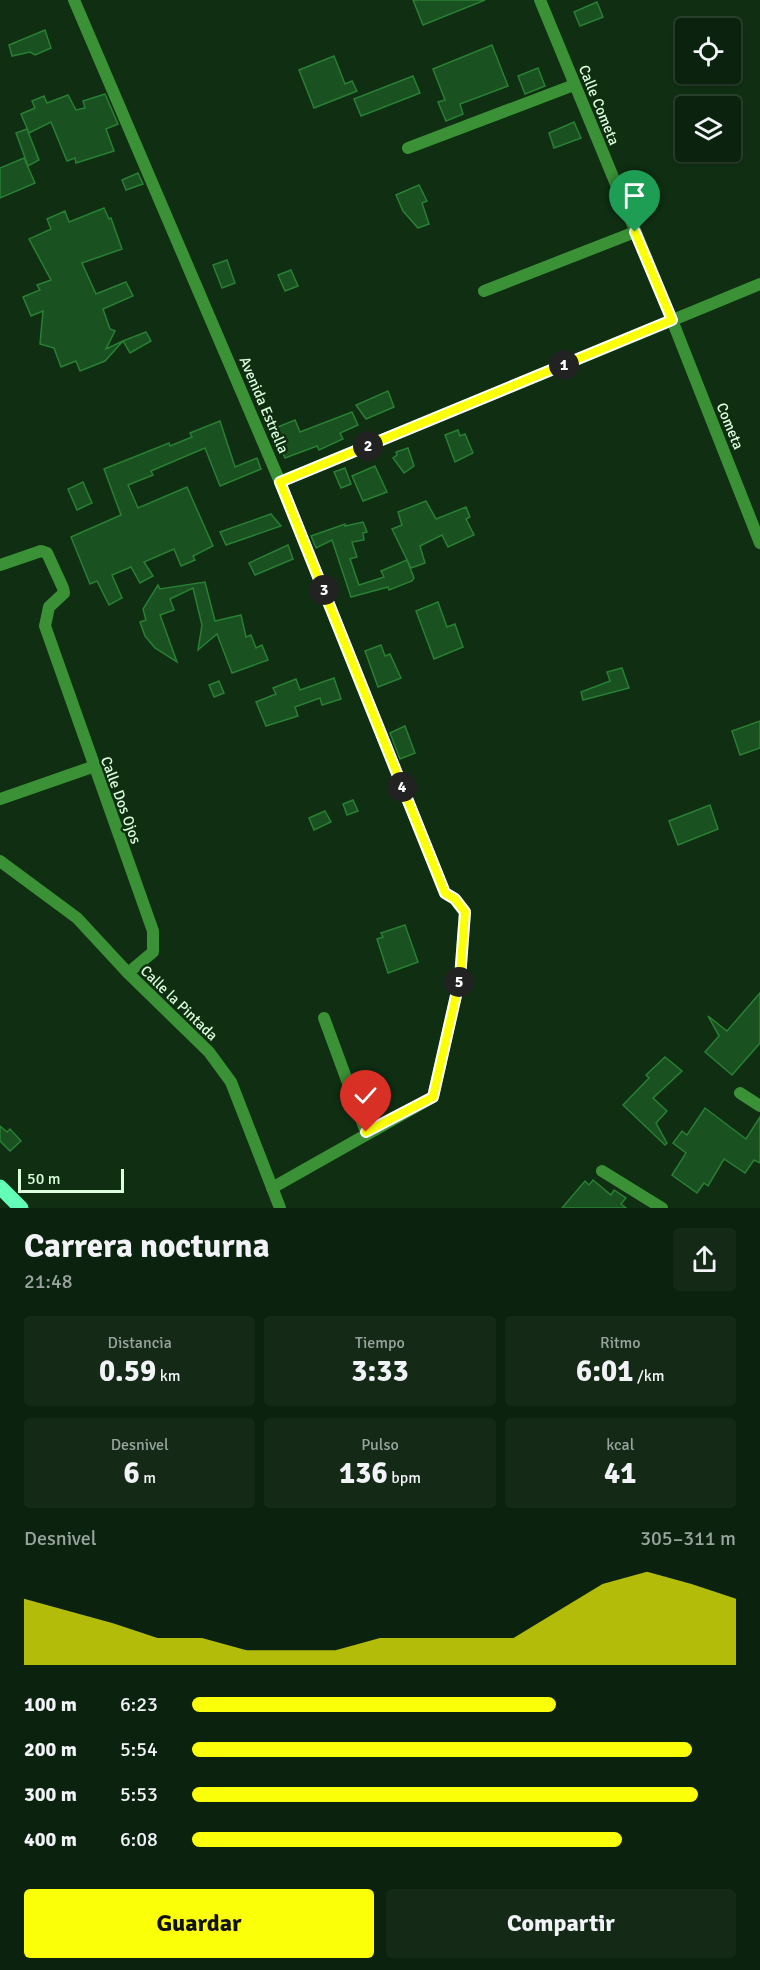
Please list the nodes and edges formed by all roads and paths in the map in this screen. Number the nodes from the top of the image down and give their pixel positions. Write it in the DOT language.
graph roads {
  1 [pos="74,0"];
  2 [pos="540,0"];
  3 [pos="574,85"];
  4 [pos="408,148"];
  5 [pos="635,232"];
  6 [pos="760,284"];
  7 [pos="484,291"];
  8 [pos="672,320"];
  9 [pos="280,482"];
  10 [pos="760,543"];
  11 [pos="0,565"];
  12 [pos="92,767"];
  13 [pos="0,799"];
  14 [pos="0,861"];
  15 [pos="128,974"];
  16 [pos="324,1018"];
  17 [pos="740,1093"];
  18 [pos="760,1106"];
  19 [pos="366,1132"];
  20 [pos="602,1171"];
  21 [pos="0,1188"];
  22 [pos="272,1188"];
  23 [pos="21,1208"];
  24 [pos="280,1208"];
  25 [pos="662,1208"];
  1 -- 9 [label="street, Avenida Estrella"];
  2 -- 3 [label="street, Calle Cometa"];
  3 -- 4 [label="street"];
  3 -- 5 [label="street, Calle Cometa"];
  5 -- 7 [label="street"];
  5 -- 8 [label="street, Calle Cometa"];
  6 -- 8 [label="street"];
  8 -- 9 [label="street"];
  8 -- 10 [label="street, Cometa"];
  9 -- 19 [label="street, Avenida Estrella"];
  11 -- 12 [label="street, Calle Dos Ojos"];
  12 -- 13 [label="street"];
  12 -- 15 [label="street, Calle Dos Ojos"];
  14 -- 15 [label="street, Calle la Pintada"];
  15 -- 22 [label="street, Calle la Pintada"];
  16 -- 19 [label="street"];
  17 -- 18 [label="street"];
  19 -- 22 [label="street"];
  20 -- 25 [label="street"];
  21 -- 23 [label="main road"];
  22 -- 24 [label="street, Calle la Pintada"];
}
